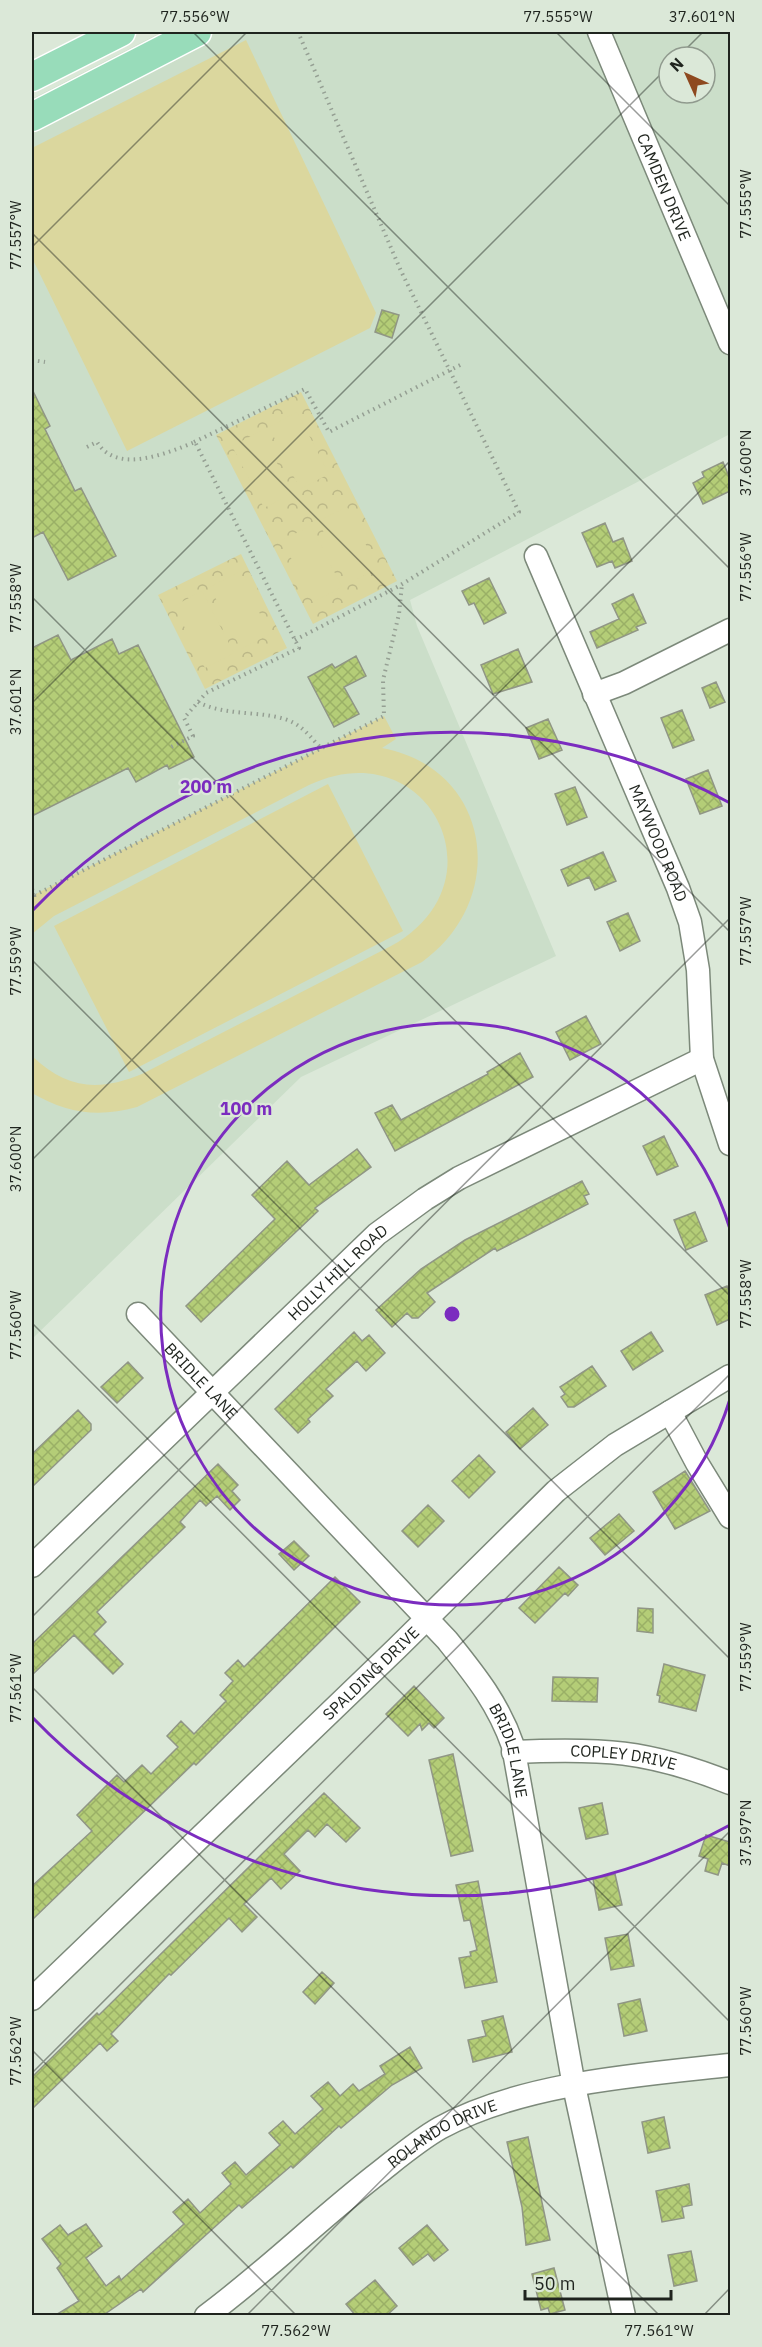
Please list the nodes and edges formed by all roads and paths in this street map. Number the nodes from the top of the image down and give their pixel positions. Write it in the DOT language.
graph roads {
  1 [pos="121,32"];
  2 [pos="197,32"];
  3 [pos="298,32"];
  4 [pos="599,32"];
  5 [pos="32,77"];
  6 [pos="32,117"];
  7 [pos="730,343"];
  8 [pos="32,360"];
  9 [pos="45,362"];
  10 [pos="464,363"];
  11 [pos="450,370"];
  12 [pos="190,444"];
  13 [pos="87,447"];
  14 [pos="536,556"];
  15 [pos="402,584"];
  16 [pos="730,630"];
  17 [pos="295,640"];
  18 [pos="594,694"];
  19 [pos="198,702"];
  20 [pos="169,748"];
  21 [pos="321,748"];
  22 [pos="32,889"];
  23 [pos="702,1059"];
  24 [pos="730,1144"];
  25 [pos="138,1314"];
  26 [pos="730,1376"];
  27 [pos="212,1392"];
  28 [pos="670,1412"];
  29 [pos="730,1517"];
  30 [pos="32,1566"];
  31 [pos="426,1618"];
  32 [pos="513,1752"];
  33 [pos="730,1783"];
  34 [pos="32,1999"];
  35 [pos="730,2065"];
  36 [pos="574,2086"];
  37 [pos="206,2316"];
  38 [pos="624,2316"];
  1 -- 5 [label="main road"];
  2 -- 6 [label="main road"];
  3 -- 11 [label="path"];
  4 -- 7 [label="street, CAMDEN DRIVE"];
  8 -- 9 [label="path"];
  10 -- 11 [label="path"];
  11 -- 12 [label="path"];
  11 -- 15 [label="path"];
  12 -- 13 [label="path"];
  12 -- 17 [label="path"];
  14 -- 18 [label="street, MAYWOOD ROAD"];
  15 -- 17 [label="path"];
  15 -- 21 [label="path"];
  16 -- 18 [label="street"];
  17 -- 19 [label="path"];
  18 -- 23 [label="street, MAYWOOD ROAD"];
  19 -- 20 [label="path"];
  19 -- 21 [label="path"];
  21 -- 22 [label="path"];
  23 -- 24 [label="street, MAYWOOD ROAD"];
  23 -- 27 [label="street, HOLLY HILL ROAD"];
  25 -- 27 [label="street, BRIDLE LANE"];
  26 -- 28 [label="street, SPALDING DRIVE"];
  27 -- 30 [label="street, HOLLY HILL ROAD"];
  27 -- 31 [label="street, BRIDLE LANE"];
  28 -- 29 [label="street"];
  28 -- 31 [label="street, SPALDING DRIVE"];
  31 -- 32 [label="street, BRIDLE LANE"];
  31 -- 34 [label="street, SPALDING DRIVE"];
  32 -- 33 [label="street, COPLEY DRIVE"];
  32 -- 36 [label="street, BRIDLE LANE"];
  35 -- 36 [label="street, ROLANDO DRIVE"];
  36 -- 37 [label="street, ROLANDO DRIVE"];
  36 -- 38 [label="street, BRIDLE LANE"];
}
